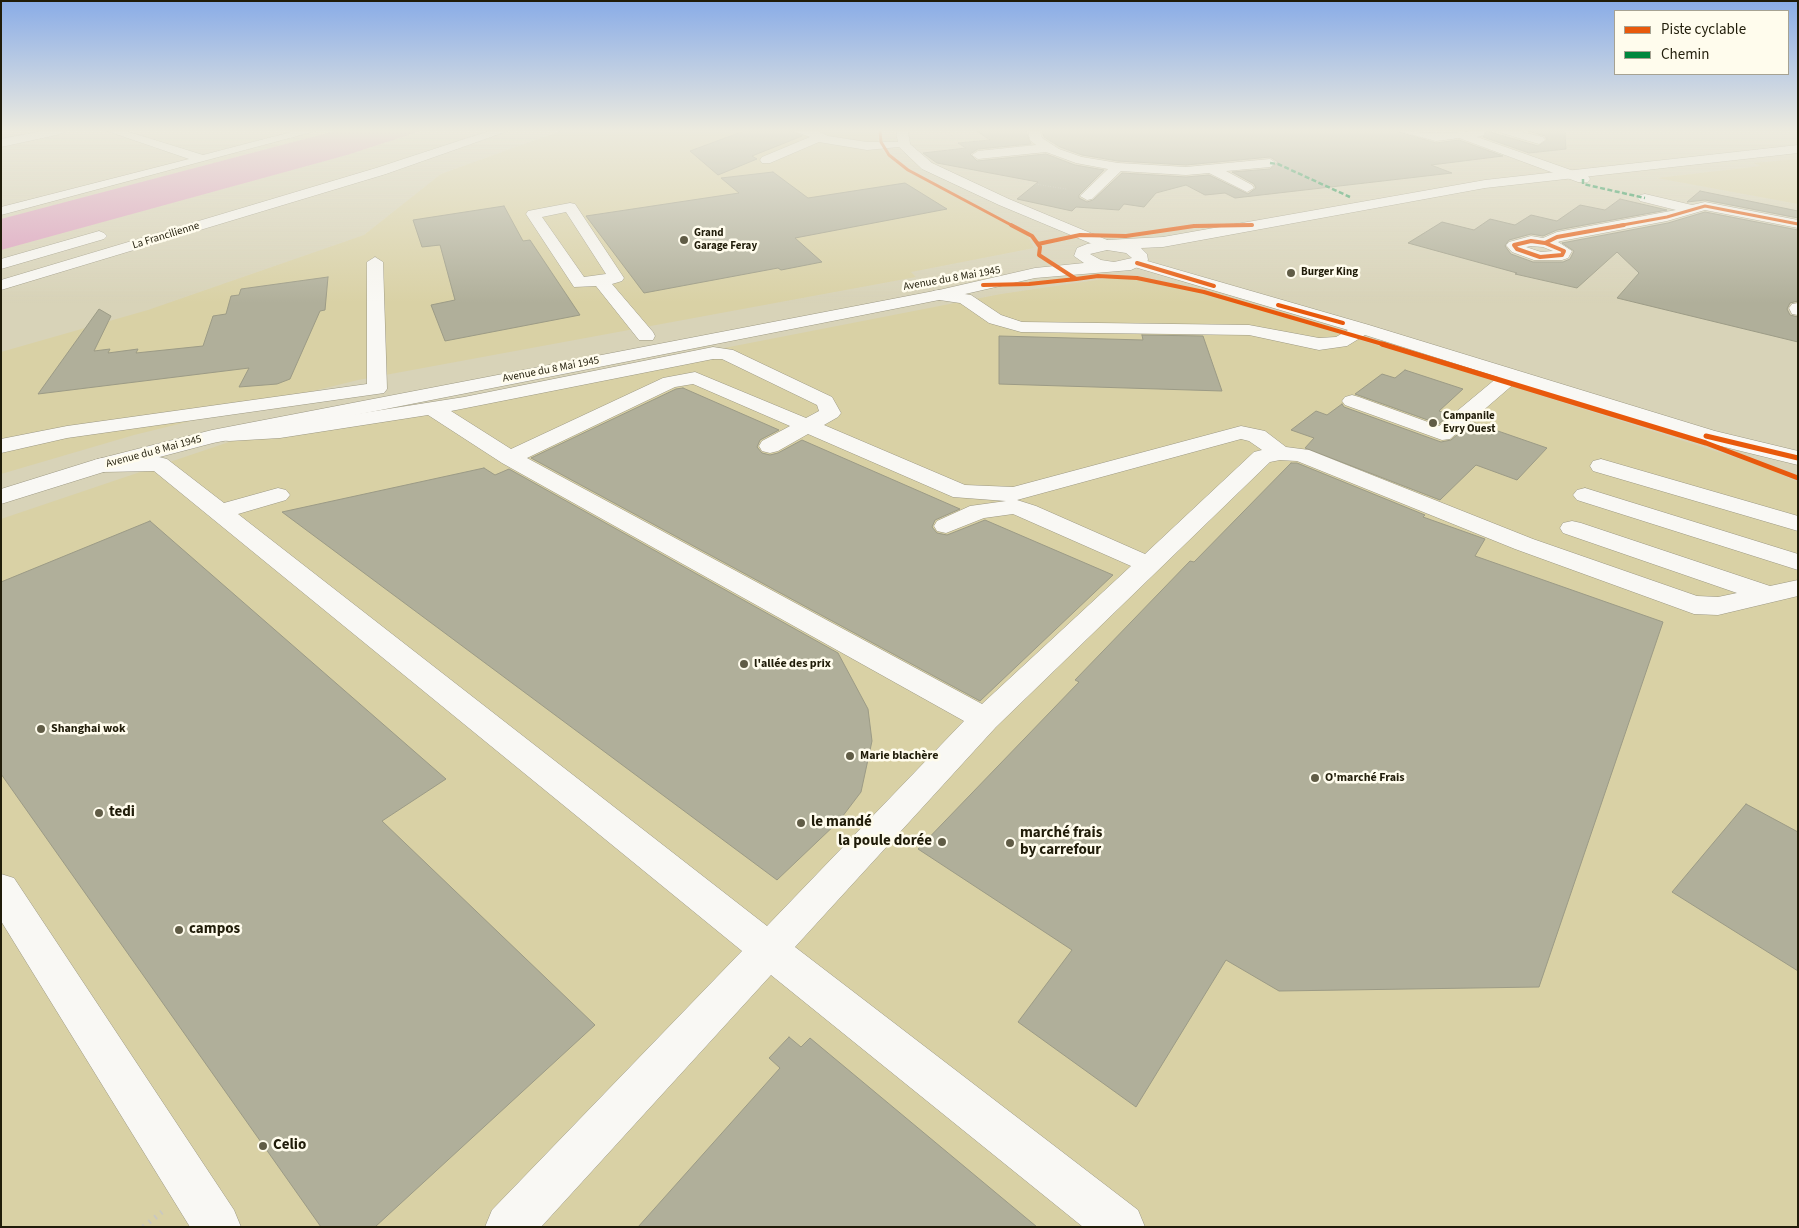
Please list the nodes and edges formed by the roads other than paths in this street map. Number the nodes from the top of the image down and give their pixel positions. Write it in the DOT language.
graph roads {
  1 [pos="78,188"];
  2 [pos="323,188"];
  3 [pos="960,188"];
  4 [pos="978,188"];
  5 [pos="1095,188"];
  6 [pos="1457,188"];
  7 [pos="1502,188"];
  8 [pos="1087,196"];
  9 [pos="1645,198"];
  10 [pos="1693,210"];
  11 [pos="2,211"];
  12 [pos="1798,224"];
  13 [pos="116,231"];
  14 [pos="1798,236"];
  15 [pos="1545,243"];
  16 [pos="1111,246"];
  17 [pos="1083,252"];
  18 [pos="1138,261"];
  19 [pos="375,262"];
  20 [pos="1,264"];
  21 [pos="1105,266"];
  22 [pos="600,280"];
  23 [pos="1,285"];
  24 [pos="939,294"];
  25 [pos="870,308"];
  26 [pos="1363,329"];
  27 [pos="646,336"];
  28 [pos="662,364"];
  29 [pos="1512,375"];
  30 [pos="684,379"];
  31 [pos="377,389"];
  32 [pos="1352,401"];
  33 [pos="431,408"];
  34 [pos="1708,436"];
  35 [pos="212,437"];
  36 [pos="770,446"];
  37 [pos="2,447"];
  38 [pos="1280,453"];
  39 [pos="510,458"];
  40 [pos="1798,458"];
  41 [pos="102,465"];
  42 [pos="1601,466"];
  43 [pos="1798,471"];
  44 [pos="1,483"];
  45 [pos="278,495"];
  46 [pos="1585,495"];
  47 [pos="1,497"];
  48 [pos="220,512"];
  49 [pos="1798,524"];
  50 [pos="946,526"];
  51 [pos="1572,528"];
  52 [pos="1798,562"];
  53 [pos="1149,565"];
  54 [pos="1798,588"];
  55 [pos="1768,594"];
  56 [pos="985,719"];
  57 [pos="1,889"];
  58 [pos="769,950"];
  59 [pos="217,1227"];
  60 [pos="508,1227"];
  61 [pos="1121,1227"];
  1 -- 11 [label="main road"];
  2 -- 23 [label="main road, La Francilienne"];
  3 -- 17 [label="main road"];
  4 -- 16 [label="main road"];
  5 -- 8 [label="main road"];
  6 -- 16 [label="main road, Avenue du 8 Mai 1945"];
  7 -- 18 [label="main road, Avenue du 8 Mai 1945"];
  9 -- 10 [label="main road"];
  10 -- 12 [label="main road"];
  10 -- 14 [label="main road"];
  10 -- 15 [label="main road"];
  13 -- 20 [label="main road, La Francilienne"];
  16 -- 17 [label="main road, Avenue du 8 Mai 1945"];
  16 -- 18 [label="main road"];
  17 -- 21 [label="main road, Avenue du 8 Mai 1945"];
  17 -- 27 [label="main road, Avenue du 8 Mai 1945"];
  18 -- 21 [label="main road, Avenue du 8 Mai 1945"];
  18 -- 26 [label="main road"];
  19 -- 31 [label="main road"];
  21 -- 24 [label="main road, Avenue du 8 Mai 1945"];
  22 -- 22 [label="main road"];
  22 -- 27 [label="main road"];
  24 -- 25 [label="main road, Avenue du 8 Mai 1945"];
  24 -- 26 [label="main road"];
  25 -- 27 [label="main road"];
  25 -- 35 [label="main road, Avenue du 8 Mai 1945"];
  26 -- 29 [label="main road"];
  27 -- 31 [label="main road, Avenue du 8 Mai 1945"];
  28 -- 30 [label="main road"];
  28 -- 33 [label="main road"];
  28 -- 36 [label="main road"];
  29 -- 32 [label="main road"];
  29 -- 34 [label="main road"];
  30 -- 38 [label="main road"];
  30 -- 39 [label="main road"];
  31 -- 37 [label="main road"];
  31 -- 44 [label="main road, Avenue du 8 Mai 1945"];
  33 -- 35 [label="main road"];
  33 -- 39 [label="main road"];
  34 -- 40 [label="main road"];
  34 -- 43 [label="main road"];
  35 -- 41 [label="main road, Avenue du 8 Mai 1945"];
  38 -- 53 [label="main road"];
  38 -- 55 [label="main road"];
  39 -- 56 [label="main road"];
  41 -- 47 [label="main road, Avenue du 8 Mai 1945"];
  41 -- 48 [label="main road"];
  42 -- 49 [label="main road"];
  45 -- 48 [label="main road"];
  46 -- 52 [label="main road"];
  48 -- 58 [label="main road"];
  50 -- 53 [label="main road"];
  51 -- 55 [label="main road"];
  53 -- 56 [label="main road"];
  54 -- 55 [label="main road"];
  56 -- 58 [label="main road"];
  57 -- 59 [label="main road"];
  58 -- 60 [label="main road"];
  58 -- 61 [label="main road"];
}
